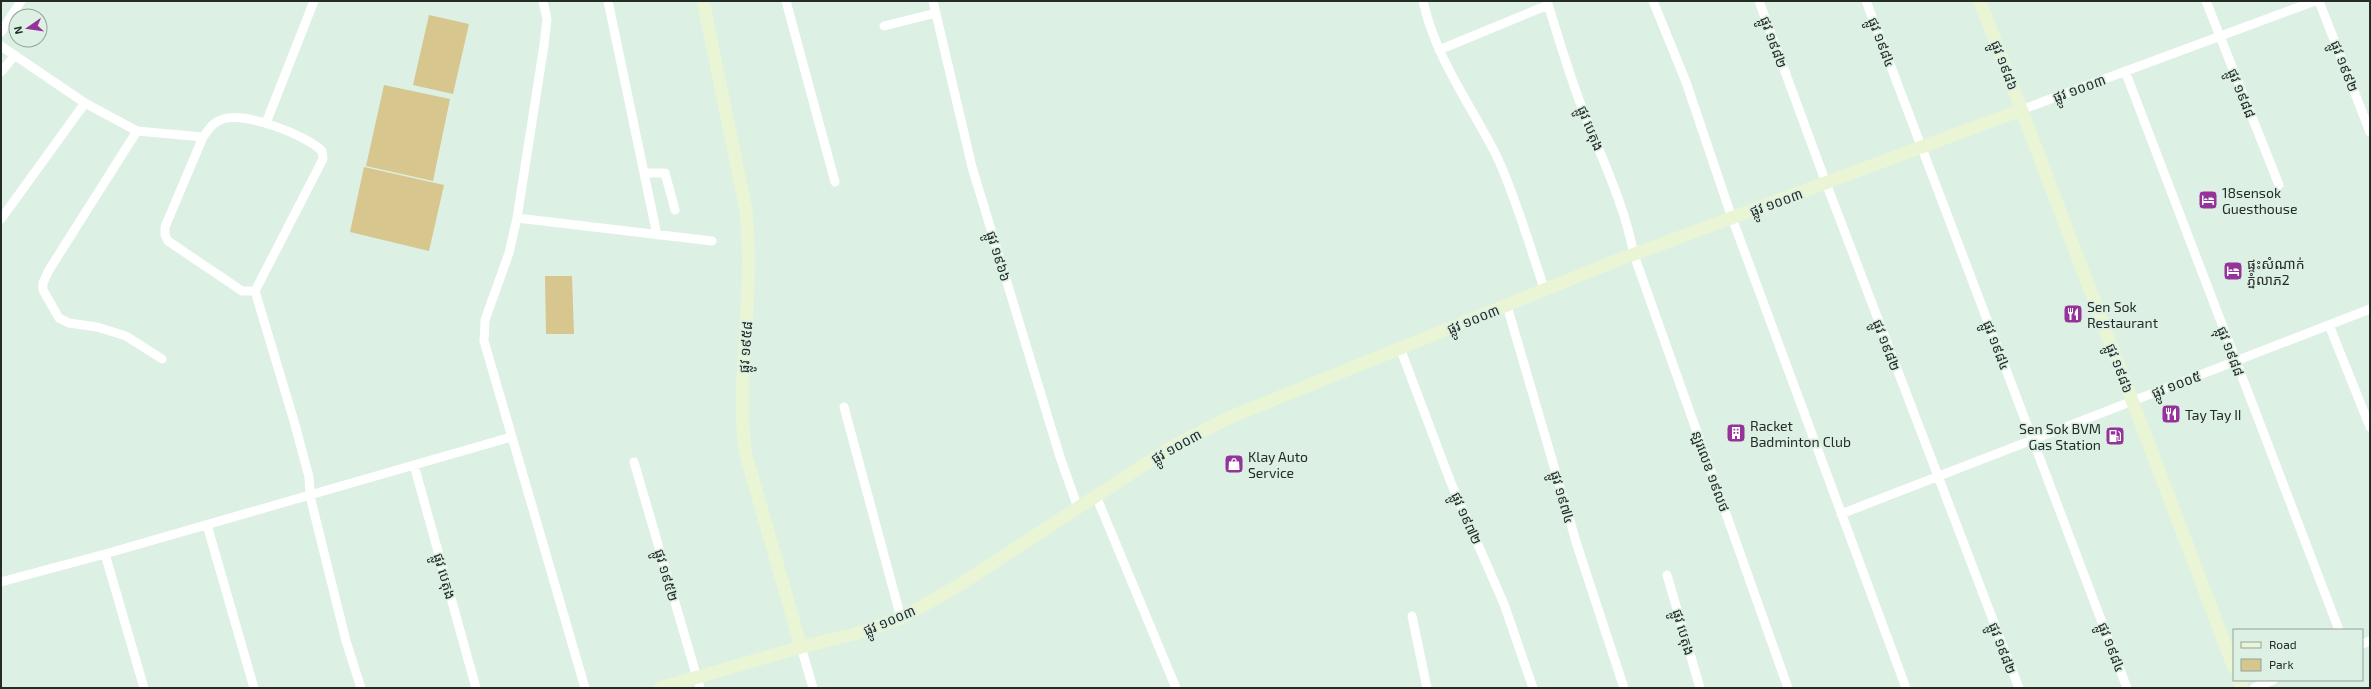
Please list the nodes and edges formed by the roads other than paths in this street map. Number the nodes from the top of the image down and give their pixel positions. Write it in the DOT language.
graph roads {
  1 [pos="22,1"];
  2 [pos="314,1"];
  3 [pos="544,1"];
  4 [pos="608,1"];
  5 [pos="703,1"];
  6 [pos="786,1"];
  7 [pos="933,1"];
  8 [pos="1423,1"];
  9 [pos="1653,1"];
  10 [pos="1759,1"];
  11 [pos="1866,1"];
  12 [pos="1980,1"];
  13 [pos="2206,1"];
  14 [pos="2315,1"];
  15 [pos="2319,1"];
  16 [pos="1547,3"];
  17 [pos="936,13"];
  18 [pos="884,26"];
  19 [pos="1,32"];
  20 [pos="2219,36"];
  21 [pos="1,46"];
  22 [pos="1438,50"];
  23 [pos="15,54"];
  24 [pos="2125,71"];
  25 [pos="1,72"];
  26 [pos="85,103"];
  27 [pos="2022,110"];
  28 [pos="266,123"];
  29 [pos="136,131"];
  30 [pos="2370,132"];
  31 [pos="203,137"];
  32 [pos="1922,147"];
  33 [pos="645,173"];
  34 [pos="835,182"];
  35 [pos="1826,183"];
  36 [pos="2279,185"];
  37 [pos="675,210"];
  38 [pos="517,218"];
  39 [pos="1732,218"];
  40 [pos="1,219"];
  41 [pos="657,235"];
  42 [pos="712,241"];
  43 [pos="1634,255"];
  44 [pos="1545,290"];
  45 [pos="255,291"];
  46 [pos="1507,306"];
  47 [pos="2370,309"];
  48 [pos="2329,325"];
  49 [pos="1400,348"];
  50 [pos="162,359"];
  51 [pos="2235,361"];
  52 [pos="2132,401"];
  53 [pos="844,407"];
  54 [pos="2370,428"];
  55 [pos="511,437"];
  56 [pos="2033,440"];
  57 [pos="634,462"];
  58 [pos="414,465"];
  59 [pos="1938,477"];
  60 [pos="310,496"];
  61 [pos="1096,496"];
  62 [pos="1078,508"];
  63 [pos="1841,514"];
  64 [pos="207,525"];
  65 [pos="106,554"];
  66 [pos="1667,575"];
  67 [pos="1,582"];
  68 [pos="1412,616"];
  69 [pos="901,618"];
  70 [pos="2339,629"];
  71 [pos="801,647"];
  72 [pos="2233,665"];
  73 [pos="2271,681"];
  74 [pos="698,683"];
  75 [pos="144,688"];
  76 [pos="254,688"];
  77 [pos="361,688"];
  78 [pos="476,688"];
  79 [pos="585,688"];
  80 [pos="660,688"];
  81 [pos="812,688"];
  82 [pos="1176,688"];
  83 [pos="1427,688"];
  84 [pos="1533,688"];
  85 [pos="1624,688"];
  86 [pos="1700,688"];
  87 [pos="1788,688"];
  88 [pos="1906,688"];
  89 [pos="2019,688"];
  90 [pos="2128,688"];
  91 [pos="2254,688"];
  1 -- 19 [label="street"];
  2 -- 28 [label="street"];
  3 -- 38 [label="street"];
  4 -- 33 [label="street"];
  5 -- 71 [label="street, ផ្លូវ ១៩៥៨"];
  6 -- 34 [label="street"];
  7 -- 17 [label="street, ផ្លូវ ១៩៦៦"];
  8 -- 22 [label="street"];
  9 -- 39 [label="street"];
  10 -- 35 [label="street, ផ្លូវ ១៩៨២"];
  11 -- 32 [label="street, ផ្លូវ ១៩៨៤"];
  12 -- 27 [label="street, ផ្លូវ ១៩៨៦"];
  13 -- 20 [label="street, ផ្លូវ ១៩៨៨"];
  14 -- 20 [label="street, ផ្លូវ ១០០៣"];
  15 -- 30 [label="street, ផ្លូវ ១៩៩២"];
  16 -- 22 [label="street"];
  16 -- 43 [label="street, ផ្លូវ បេតុង"];
  17 -- 18 [label="street"];
  17 -- 62 [label="street, ផ្លូវ ១៩៦៦"];
  20 -- 24 [label="street, ផ្លូវ ១០០៣"];
  20 -- 36 [label="street, ផ្លូវ ១៩៨៨"];
  21 -- 23 [label="street"];
  22 -- 44 [label="street"];
  23 -- 25 [label="street"];
  23 -- 26 [label="street"];
  24 -- 27 [label="street, ផ្លូវ ១០០៣"];
  24 -- 51 [label="street, ផ្លុវ ១៩៨៨"];
  26 -- 29 [label="street"];
  26 -- 40 [label="street"];
  27 -- 32 [label="street, ផ្លូវ ១០០៣"];
  27 -- 52 [label="street, ផ្លូវ ១៩៨៦"];
  28 -- 31 [label="street"];
  28 -- 45 [label="street"];
  29 -- 31 [label="street"];
  29 -- 50 [label="street"];
  31 -- 45 [label="street"];
  32 -- 35 [label="street, ផ្លូវ ១០០៣"];
  32 -- 56 [label="street, ផ្លូវ ១៩៨៤"];
  33 -- 37 [label="street"];
  33 -- 41 [label="street"];
  35 -- 39 [label="street, ផ្លូវ ១០០៣"];
  35 -- 59 [label="street, ផ្លូវ ១៩៨២"];
  38 -- 41 [label="street"];
  38 -- 55 [label="street"];
  39 -- 43 [label="street, ផ្លូវ ១០០៣"];
  39 -- 63 [label="street"];
  41 -- 42 [label="street"];
  43 -- 44 [label="street, ផ្លូវ ១០០៣"];
  43 -- 87 [label="street, ន្ឡរលេខ ១៩លថ"];
  44 -- 46 [label="street, ផ្លូវ ១០០៣"];
  45 -- 60 [label="street"];
  46 -- 49 [label="street, ផ្លូវ ១០០៣"];
  46 -- 85 [label="street, ផ្លូវ ១៩៧៤"];
  47 -- 48 [label="street, ផ្លូវ ១០០៥"];
  48 -- 51 [label="street, ផ្លូវ ១០០៥"];
  48 -- 54 [label="street"];
  49 -- 61 [label="street, ផ្លូវ ១០០៣"];
  49 -- 84 [label="street, ផ្លូវ ១៩៧២"];
  51 -- 52 [label="street, ផ្លូវ ១០០៥"];
  51 -- 70 [label="street, ផ្លុវ ១៩៨៨"];
  52 -- 56 [label="street, ផ្លូវ ១០០៥"];
  52 -- 72 [label="street, ផ្លូវ ១៩៨៦"];
  53 -- 69 [label="street"];
  55 -- 58 [label="street"];
  55 -- 79 [label="street"];
  56 -- 59 [label="street, ផ្លូវ ១០០៥"];
  56 -- 90 [label="street, ផ្លូវ ១៩៨៤"];
  57 -- 74 [label="street, ផ្លូវ ១៩៥២"];
  58 -- 60 [label="street"];
  58 -- 78 [label="street, ផ្លូវ បេតុង"];
  59 -- 63 [label="street, ផ្លូវ ១០០៥"];
  59 -- 89 [label="street, ផ្លូវ ១៩៨២"];
  60 -- 64 [label="street"];
  60 -- 77 [label="street"];
  61 -- 62 [label="street, ផ្លូវ ១០០៣"];
  61 -- 82 [label="street"];
  62 -- 69 [label="street, ផ្លូវ ១០០៣"];
  63 -- 88 [label="street"];
  64 -- 65 [label="street"];
  64 -- 76 [label="street"];
  65 -- 67 [label="street"];
  65 -- 75 [label="street"];
  66 -- 86 [label="street, ផ្លូវ បេតុង"];
  68 -- 83 [label="street"];
  69 -- 71 [label="street, ផ្លូវ ១០០៣"];
  71 -- 74 [label="street, ផ្លូវ ១០០៣"];
  71 -- 81 [label="street, ផ្លូវ ១៩៥៨"];
  73 -- 91 [label="street"];
  74 -- 80 [label="street, ផ្លូវ ១០០៣"];
}
